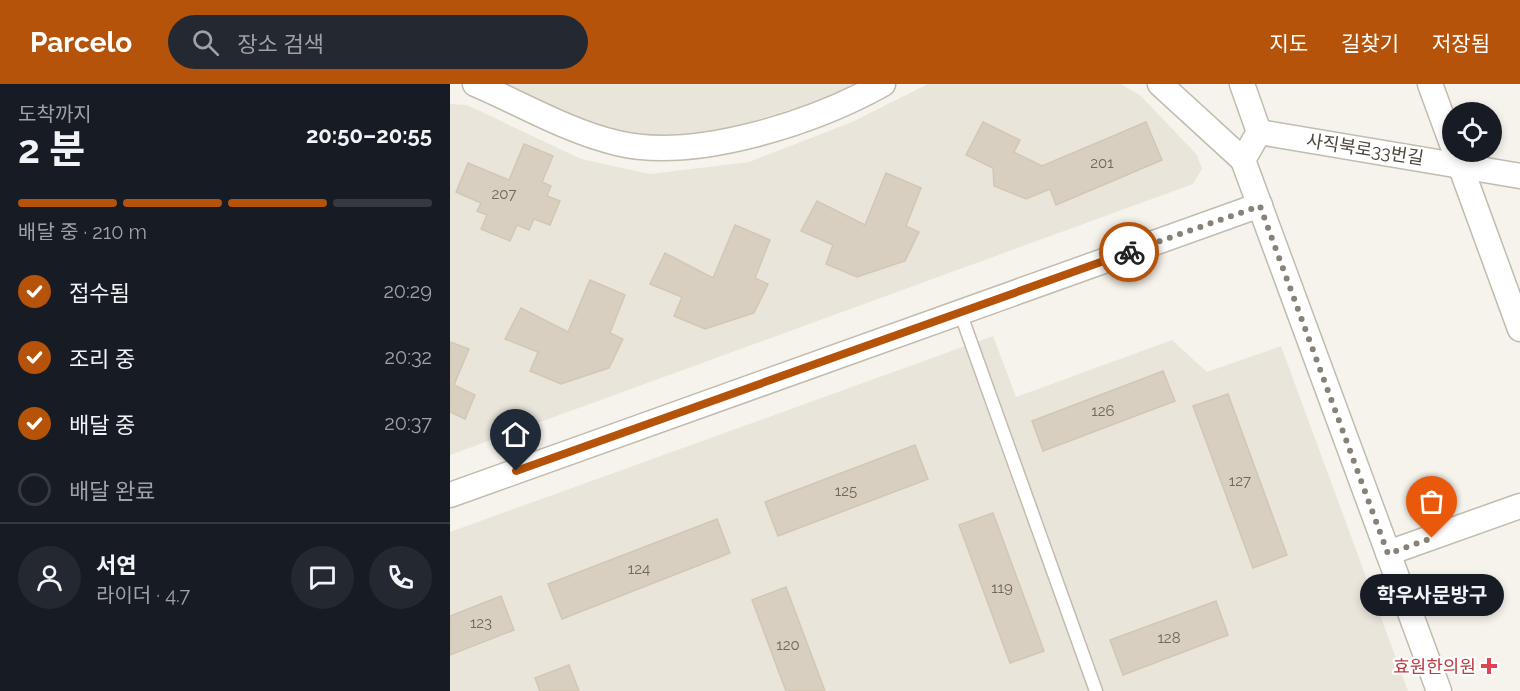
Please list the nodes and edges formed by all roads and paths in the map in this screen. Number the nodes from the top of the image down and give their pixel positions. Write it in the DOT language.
graph roads {
  1 [pos="475,84"];
  2 [pos="884,84"];
  3 [pos="1160,84"];
  4 [pos="1242,84"];
  5 [pos="1430,84"];
  6 [pos="1442,118"];
  7 [pos="1258,132"];
  8 [pos="1442,153"];
  9 [pos="1243,160"];
  10 [pos="1458,162"];
  11 [pos="1479,162"];
  12 [pos="1520,176"];
  13 [pos="1260,206"];
  14 [pos="960,312"];
  15 [pos="1520,329"];
  16 [pos="450,495"];
  17 [pos="1520,506"];
  18 [pos="1388,554"];
  19 [pos="1096,691"];
  20 [pos="1439,691"];
  1 -- 2 [label="street"];
  3 -- 9 [label="street"];
  4 -- 7 [label="street"];
  5 -- 6 [label="street"];
  7 -- 8 [label="street, 사직북로33번길"];
  7 -- 9 [label="street"];
  9 -- 13 [label="street"];
  10 -- 15 [label="street"];
  11 -- 12 [label="street, 사직북로33번길"];
  13 -- 14 [label="street"];
  13 -- 18 [label="street"];
  14 -- 16 [label="street"];
  14 -- 19 [label="lane"];
  17 -- 18 [label="street"];
  18 -- 20 [label="street"];
}
